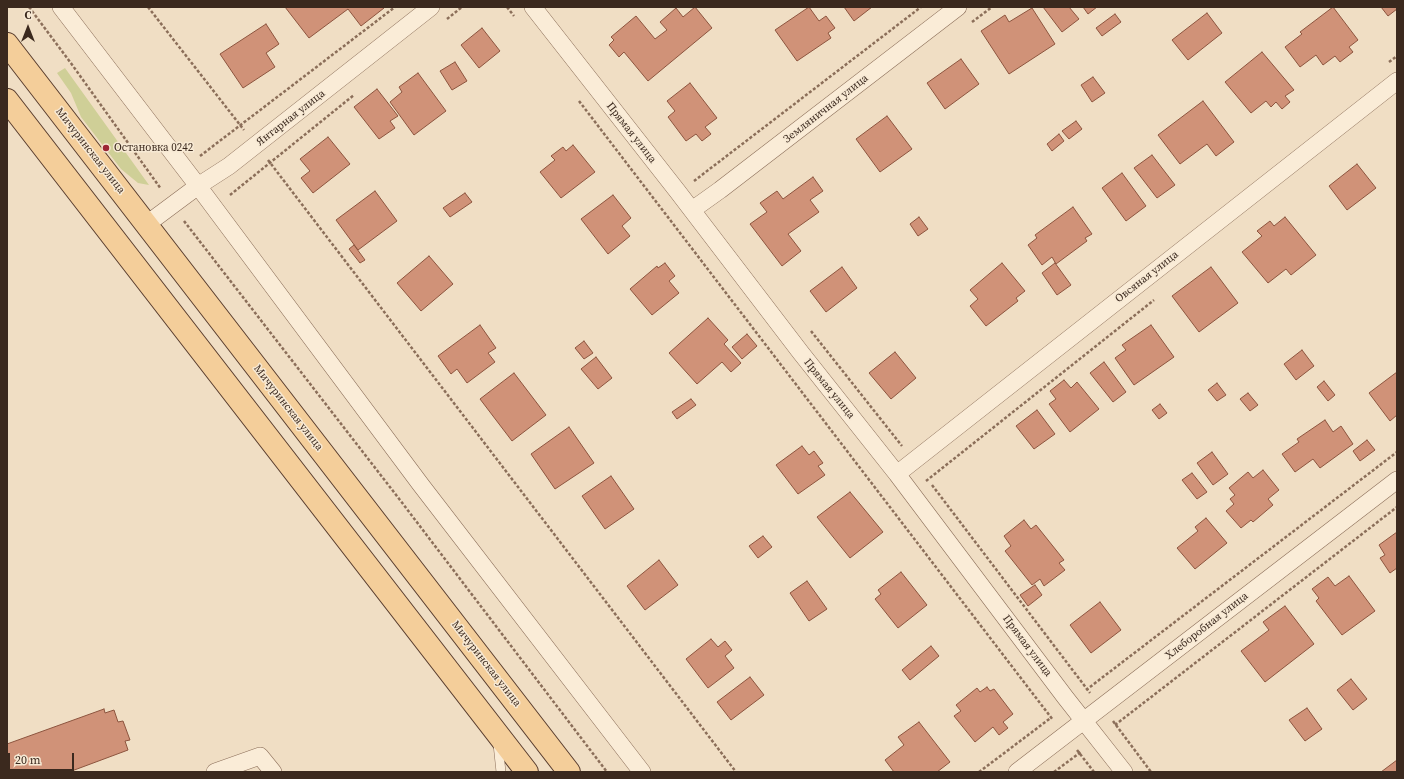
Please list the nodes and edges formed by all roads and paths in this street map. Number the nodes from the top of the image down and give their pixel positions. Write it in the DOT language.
graph roads {
  1 [pos="29,7"];
  2 [pos="61,7"];
  3 [pos="148,7"];
  4 [pos="395,7"];
  5 [pos="431,7"];
  6 [pos="462,7"];
  7 [pos="507,7"];
  8 [pos="533,7"];
  9 [pos="921,7"];
  10 [pos="958,7"];
  11 [pos="517,20"];
  12 [pos="444,22"];
  13 [pos="7,44"];
  14 [pos="1397,81"];
  15 [pos="357,93"];
  16 [pos="7,100"];
  17 [pos="579,100"];
  18 [pos="240,125"];
  19 [pos="256,145"];
  20 [pos="271,163"];
  21 [pos="183,168"];
  22 [pos="198,186"];
  23 [pos="678,192"];
  24 [pos="172,205"];
  25 [pos="213,208"];
  26 [pos="692,210"];
  27 [pos="147,224"];
  28 [pos="1159,295"];
  29 [pos="1397,452"];
  30 [pos="897,474"];
  31 [pos="1397,480"];
  32 [pos="911,492"];
  33 [pos="891,508"];
  34 [pos="1397,508"];
  35 [pos="1070,703"];
  36 [pos="1051,717"];
  37 [pos="1084,721"];
  38 [pos="497,732"];
  39 [pos="1065,735"];
  40 [pos="1099,739"];
  41 [pos="1079,753"];
  42 [pos="215,772"];
  43 [pos="273,772"];
  44 [pos="501,772"];
  45 [pos="527,772"];
  46 [pos="569,772"];
  47 [pos="607,772"];
  48 [pos="642,772"];
  49 [pos="736,772"];
  50 [pos="979,772"];
  51 [pos="1017,772"];
  52 [pos="1054,772"];
  53 [pos="1094,772"];
  54 [pos="1124,772"];
  1 -- 24 [label="path"];
  2 -- 21 [label="street"];
  3 -- 18 [label="path"];
  4 -- 18 [label="path"];
  5 -- 19 [label="street, Янтарная улица"];
  6 -- 12 [label="path"];
  7 -- 11 [label="path"];
  8 -- 23 [label="street, Прямая улица"];
  9 -- 23 [label="path"];
  10 -- 26 [label="street, Земляничная улица"];
  13 -- 27 [label="main road, Мичуринская улица"];
  14 -- 30 [label="street, Овсяная улица"];
  15 -- 20 [label="path"];
  16 -- 38 [label="main road"];
  17 -- 33 [label="path"];
  18 -- 19 [label="path"];
  18 -- 21 [label="path"];
  19 -- 20 [label="path"];
  19 -- 22 [label="street, Янтарная улица"];
  20 -- 25 [label="path"];
  20 -- 49 [label="path"];
  21 -- 22 [label="street"];
  22 -- 24 [label="street, Янтарная улица"];
  22 -- 25 [label="street"];
  23 -- 26 [label="street, Прямая улица"];
  24 -- 27 [label="street, Янтарная улица"];
  24 -- 47 [label="path"];
  25 -- 48 [label="street"];
  26 -- 30 [label="street, Прямая улица"];
  27 -- 46 [label="main road, Мичуринская улица"];
  28 -- 32 [label="path"];
  29 -- 35 [label="path"];
  30 -- 32 [label="street, Прямая улица"];
  31 -- 37 [label="street, Хлеборобная улица"];
  32 -- 33 [label="path"];
  32 -- 35 [label="street, Прямая улица"];
  33 -- 36 [label="path"];
  34 -- 40 [label="path"];
  35 -- 36 [label="path"];
  35 -- 37 [label="street, Прямая улица"];
  36 -- 39 [label="path"];
  36 -- 50 [label="path"];
  37 -- 39 [label="street, Хлеборобная улица"];
  37 -- 40 [label="street, Прямая улица"];
  38 -- 44 [label="lane"];
  38 -- 45 [label="main road"];
  39 -- 41 [label="path"];
  39 -- 51 [label="street, Хлеборобная улица"];
  40 -- 41 [label="path"];
  40 -- 54 [label="street, Прямая улица"];
  41 -- 52 [label="path"];
  41 -- 53 [label="path"];
  42 -- 43 [label="street"];
}
